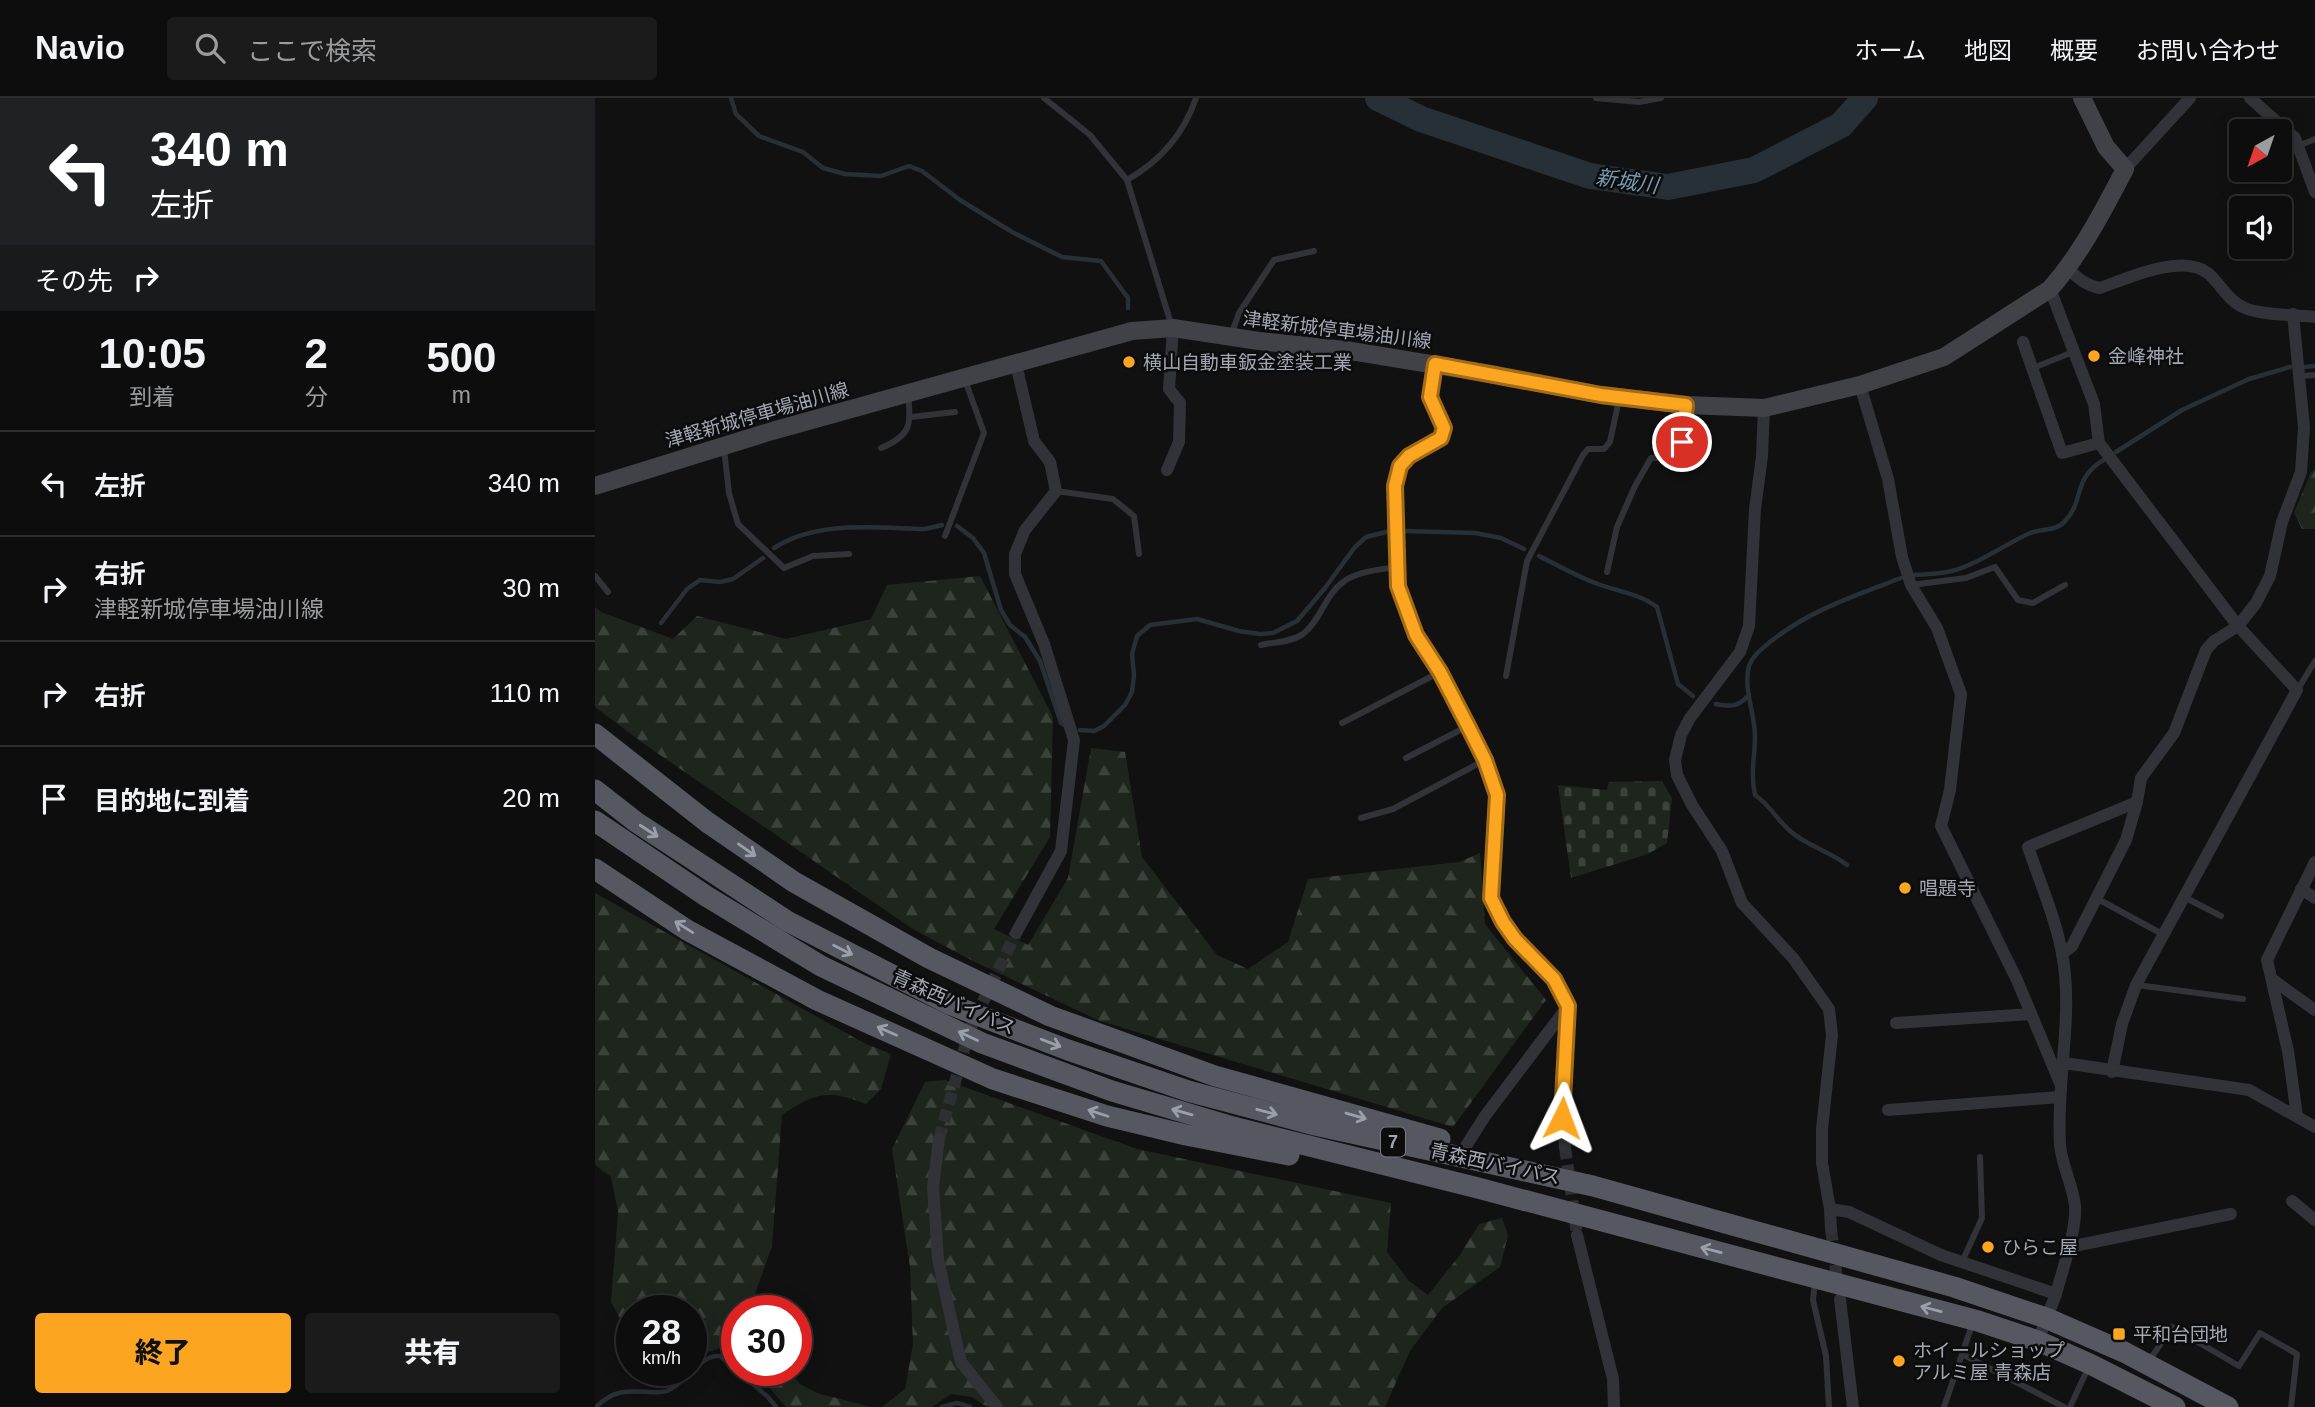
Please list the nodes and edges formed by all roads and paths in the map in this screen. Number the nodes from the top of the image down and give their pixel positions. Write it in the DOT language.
graph roads {
  1 [pos="1044,98"];
  2 [pos="1196,98"];
  3 [pos="1597,98"];
  4 [pos="1661,98"];
  5 [pos="2082,98"];
  6 [pos="2190,98"];
  7 [pos="2249,98"];
  8 [pos="2315,139"];
  9 [pos="2298,146"];
  10 [pos="2125,169"];
  11 [pos="1127,180"];
  12 [pos="2315,192"];
  13 [pos="1314,251"];
  14 [pos="2067,268"];
  15 [pos="2050,289"];
  16 [pos="2294,314"];
  17 [pos="2315,317"];
  18 [pos="1173,328"];
  19 [pos="1230,337"];
  20 [pos="2023,342"];
  21 [pos="2073,352"];
  22 [pos="1016,364"];
  23 [pos="1435,364"];
  24 [pos="2032,368"];
  25 [pos="2315,375"];
  26 [pos="2299,376"];
  27 [pos="965,378"];
  28 [pos="1860,385"];
  29 [pos="907,394"];
  30 [pos="1619,397"];
  31 [pos="1686,405"];
  32 [pos="1764,408"];
  33 [pos="955,412"];
  34 [pos="911,417"];
  35 [pos="2099,443"];
  36 [pos="723,445"];
  37 [pos="881,449"];
  38 [pos="1167,470"];
  39 [pos="595,486"];
  40 [pos="1056,491"];
  41 [pos="945,536"];
  42 [pos="849,554"];
  43 [pos="1139,554"];
  44 [pos="1396,567"];
  45 [pos="1607,572"];
  46 [pos="595,576"];
  47 [pos="1911,585"];
  48 [pos="2065,585"];
  49 [pos="608,592"];
  50 [pos="2238,626"];
  51 [pos="1261,645"];
  52 [pos="2315,661"];
  53 [pos="1440,672"];
  54 [pos="1506,676"];
  55 [pos="2297,690"];
  56 [pos="1342,723"];
  57 [pos="1468,726"];
  58 [pos="595,734"];
  59 [pos="1406,758"];
  60 [pos="1485,760"];
  61 [pos="595,790"];
  62 [pos="2137,802"];
  63 [pos="1361,818"];
  64 [pos="595,821"];
  65 [pos="2315,862"];
  66 [pos="595,869"];
  67 [pos="2301,889"];
  68 [pos="2184,897"];
  69 [pos="2096,898"];
  70 [pos="2315,898"];
  71 [pos="2221,916"];
  72 [pos="1016,933"];
  73 [pos="2164,935"];
  74 [pos="2062,954"];
  75 [pos="2273,980"];
  76 [pos="2136,985"];
  77 [pos="2243,999"];
  78 [pos="1568,1006"];
  79 [pos="2315,1010"];
  80 [pos="2031,1014"];
  81 [pos="1896,1023"];
  82 [pos="2064,1063"];
  83 [pos="2112,1072"];
  84 [pos="2060,1083"];
  85 [pos="2060,1097"];
  86 [pos="1888,1110"];
  87 [pos="2298,1115"];
  88 [pos="2315,1127"];
  89 [pos="939,1139"];
  90 [pos="1466,1146"];
  91 [pos="1565,1147"];
  92 [pos="1980,1157"];
  93 [pos="1593,1186"];
  94 [pos="1478,1188"];
  95 [pos="2293,1201"];
  96 [pos="1830,1209"];
  97 [pos="2231,1214"];
  98 [pos="2315,1220"];
  99 [pos="1831,1230"];
  100 [pos="1577,1235"];
  101 [pos="2069,1247"];
  102 [pos="1962,1262"];
  103 [pos="1815,1278"];
  104 [pos="2056,1294"];
  105 [pos="1840,1299"];
  106 [pos="2046,1318"];
  107 [pos="1974,1320"];
  108 [pos="2038,1341"];
  109 [pos="1962,1354"];
  110 [pos="2090,1364"];
  111 [pos="2147,1364"];
  112 [pos="997,1407"];
  113 [pos="1614,1407"];
  114 [pos="1829,1407"];
  115 [pos="1853,1407"];
  116 [pos="1944,1407"];
  117 [pos="2064,1407"];
  118 [pos="2070,1407"];
  119 [pos="2175,1407"];
  120 [pos="2228,1407"];
  121 [pos="2291,1407"];
  1 -- 11 [label="lane"];
  2 -- 11 [label="lane"];
  3 -- 4 [label="lane"];
  5 -- 10 [label="main road"];
  6 -- 10 [label="street"];
  7 -- 9 [label="street"];
  8 -- 9 [label="lane"];
  9 -- 12 [label="street"];
  10 -- 14 [label="main road, 津軽新城停車場油川線"];
  11 -- 18 [label="lane"];
  13 -- 19 [label="lane"];
  14 -- 15 [label="main road, 津軽新城停車場油川線"];
  14 -- 16 [label="street"];
  15 -- 21 [label="street"];
  15 -- 28 [label="main road, 津軽新城停車場油川線"];
  16 -- 17 [label="street"];
  16 -- 26 [label="street"];
  18 -- 19 [label="main road, 津軽新城停車場油川線"];
  18 -- 22 [label="main road, 津軽新城停車場油川線"];
  18 -- 38 [label="street"];
  19 -- 23 [label="main road, 津軽新城停車場油川線"];
  20 -- 24 [label="street"];
  21 -- 24 [label="lane"];
  21 -- 35 [label="street"];
  22 -- 27 [label="main road, 津軽新城停車場油川線"];
  22 -- 40 [label="street"];
  23 -- 30 [label="main road, 津軽新城停車場油川線"];
  23 -- 44 [label="street"];
  24 -- 35 [label="street"];
  25 -- 26 [label="lane"];
  26 -- 50 [label="street"];
  27 -- 29 [label="main road, 津軽新城停車場油川線"];
  27 -- 41 [label="lane"];
  28 -- 32 [label="main road, 津軽新城停車場油川線"];
  28 -- 47 [label="street"];
  29 -- 34 [label="lane"];
  29 -- 36 [label="main road, 津軽新城停車場油川線"];
  30 -- 31 [label="main road, 津軽新城停車場油川線"];
  30 -- 54 [label="lane"];
  31 -- 32 [label="main road, 津軽新城停車場油川線"];
  31 -- 45 [label="lane"];
  32 -- 96 [label="street"];
  33 -- 34 [label="lane"];
  34 -- 37 [label="lane"];
  35 -- 50 [label="street"];
  36 -- 39 [label="main road, 津軽新城停車場油川線"];
  36 -- 42 [label="lane"];
  40 -- 43 [label="lane"];
  40 -- 72 [label="street"];
  44 -- 51 [label="lane"];
  44 -- 53 [label="street"];
  46 -- 49 [label="lane"];
  47 -- 48 [label="lane"];
  47 -- 80 [label="street"];
  50 -- 55 [label="street"];
  50 -- 62 [label="street"];
  52 -- 55 [label="lane"];
  53 -- 56 [label="lane"];
  53 -- 57 [label="street"];
  55 -- 68 [label="street"];
  57 -- 59 [label="lane"];
  57 -- 60 [label="street"];
  58 -- 90 [label="highway, one-way"];
  60 -- 63 [label="lane"];
  60 -- 78 [label="street"];
  61 -- 93 [label="highway, 青森西バイパス / 7, one-way"];
  62 -- 69 [label="street"];
  62 -- 74 [label="street"];
  94 -- 64 [label="highway, 青森西バイパス / 7, one-way"];
  65 -- 67 [label="street"];
  94 -- 66 [label="highway, one-way"];
  67 -- 70 [label="street"];
  67 -- 75 [label="street"];
  68 -- 71 [label="lane"];
  68 -- 73 [label="street"];
  69 -- 73 [label="lane"];
  69 -- 74 [label="street"];
  73 -- 76 [label="street"];
  74 -- 82 [label="street"];
  75 -- 79 [label="street"];
  75 -- 87 [label="street"];
  76 -- 77 [label="lane"];
  76 -- 83 [label="street"];
  78 -- 90 [label="street"];
  78 -- 91 [label="street"];
  80 -- 81 [label="street"];
  80 -- 84 [label="street"];
  82 -- 83 [label="street"];
  82 -- 84 [label="street"];
  83 -- 87 [label="street"];
  84 -- 85 [label="street"];
  85 -- 86 [label="street"];
  85 -- 101 [label="street"];
  87 -- 88 [label="street"];
  89 -- 112 [label="street"];
  90 -- 93 [label="highway"];
  92 -- 102 [label="lane"];
  93 -- 106 [label="highway, 青森西バイパス / 7"];
  103 -- 94 [label="highway, 青森西バイパス / 7, one-way"];
  95 -- 98 [label="street"];
  96 -- 99 [label="street"];
  96 -- 102 [label="street"];
  97 -- 101 [label="street"];
  100 -- 113 [label="street"];
  101 -- 104 [label="street"];
  102 -- 104 [label="street"];
  107 -- 103 [label="highway, 青森西バイパス / 7, one-way"];
  103 -- 114 [label="lane"];
  104 -- 106 [label="street"];
  105 -- 115 [label="street"];
  106 -- 108 [label="street"];
  106 -- 111 [label="highway, 青森西バイパス / 7"];
  107 -- 108 [label="highway, 青森西バイパス / 7"];
  107 -- 109 [label="lane"];
  108 -- 110 [label="highway, 青森西バイパス / 7"];
  109 -- 116 [label="lane"];
  109 -- 117 [label="lane"];
  110 -- 118 [label="lane"];
  110 -- 119 [label="highway, 青森西バイパス / 7"];
  111 -- 120 [label="highway, 青森西バイパス / 7"];
  111 -- 121 [label="lane"];
}
